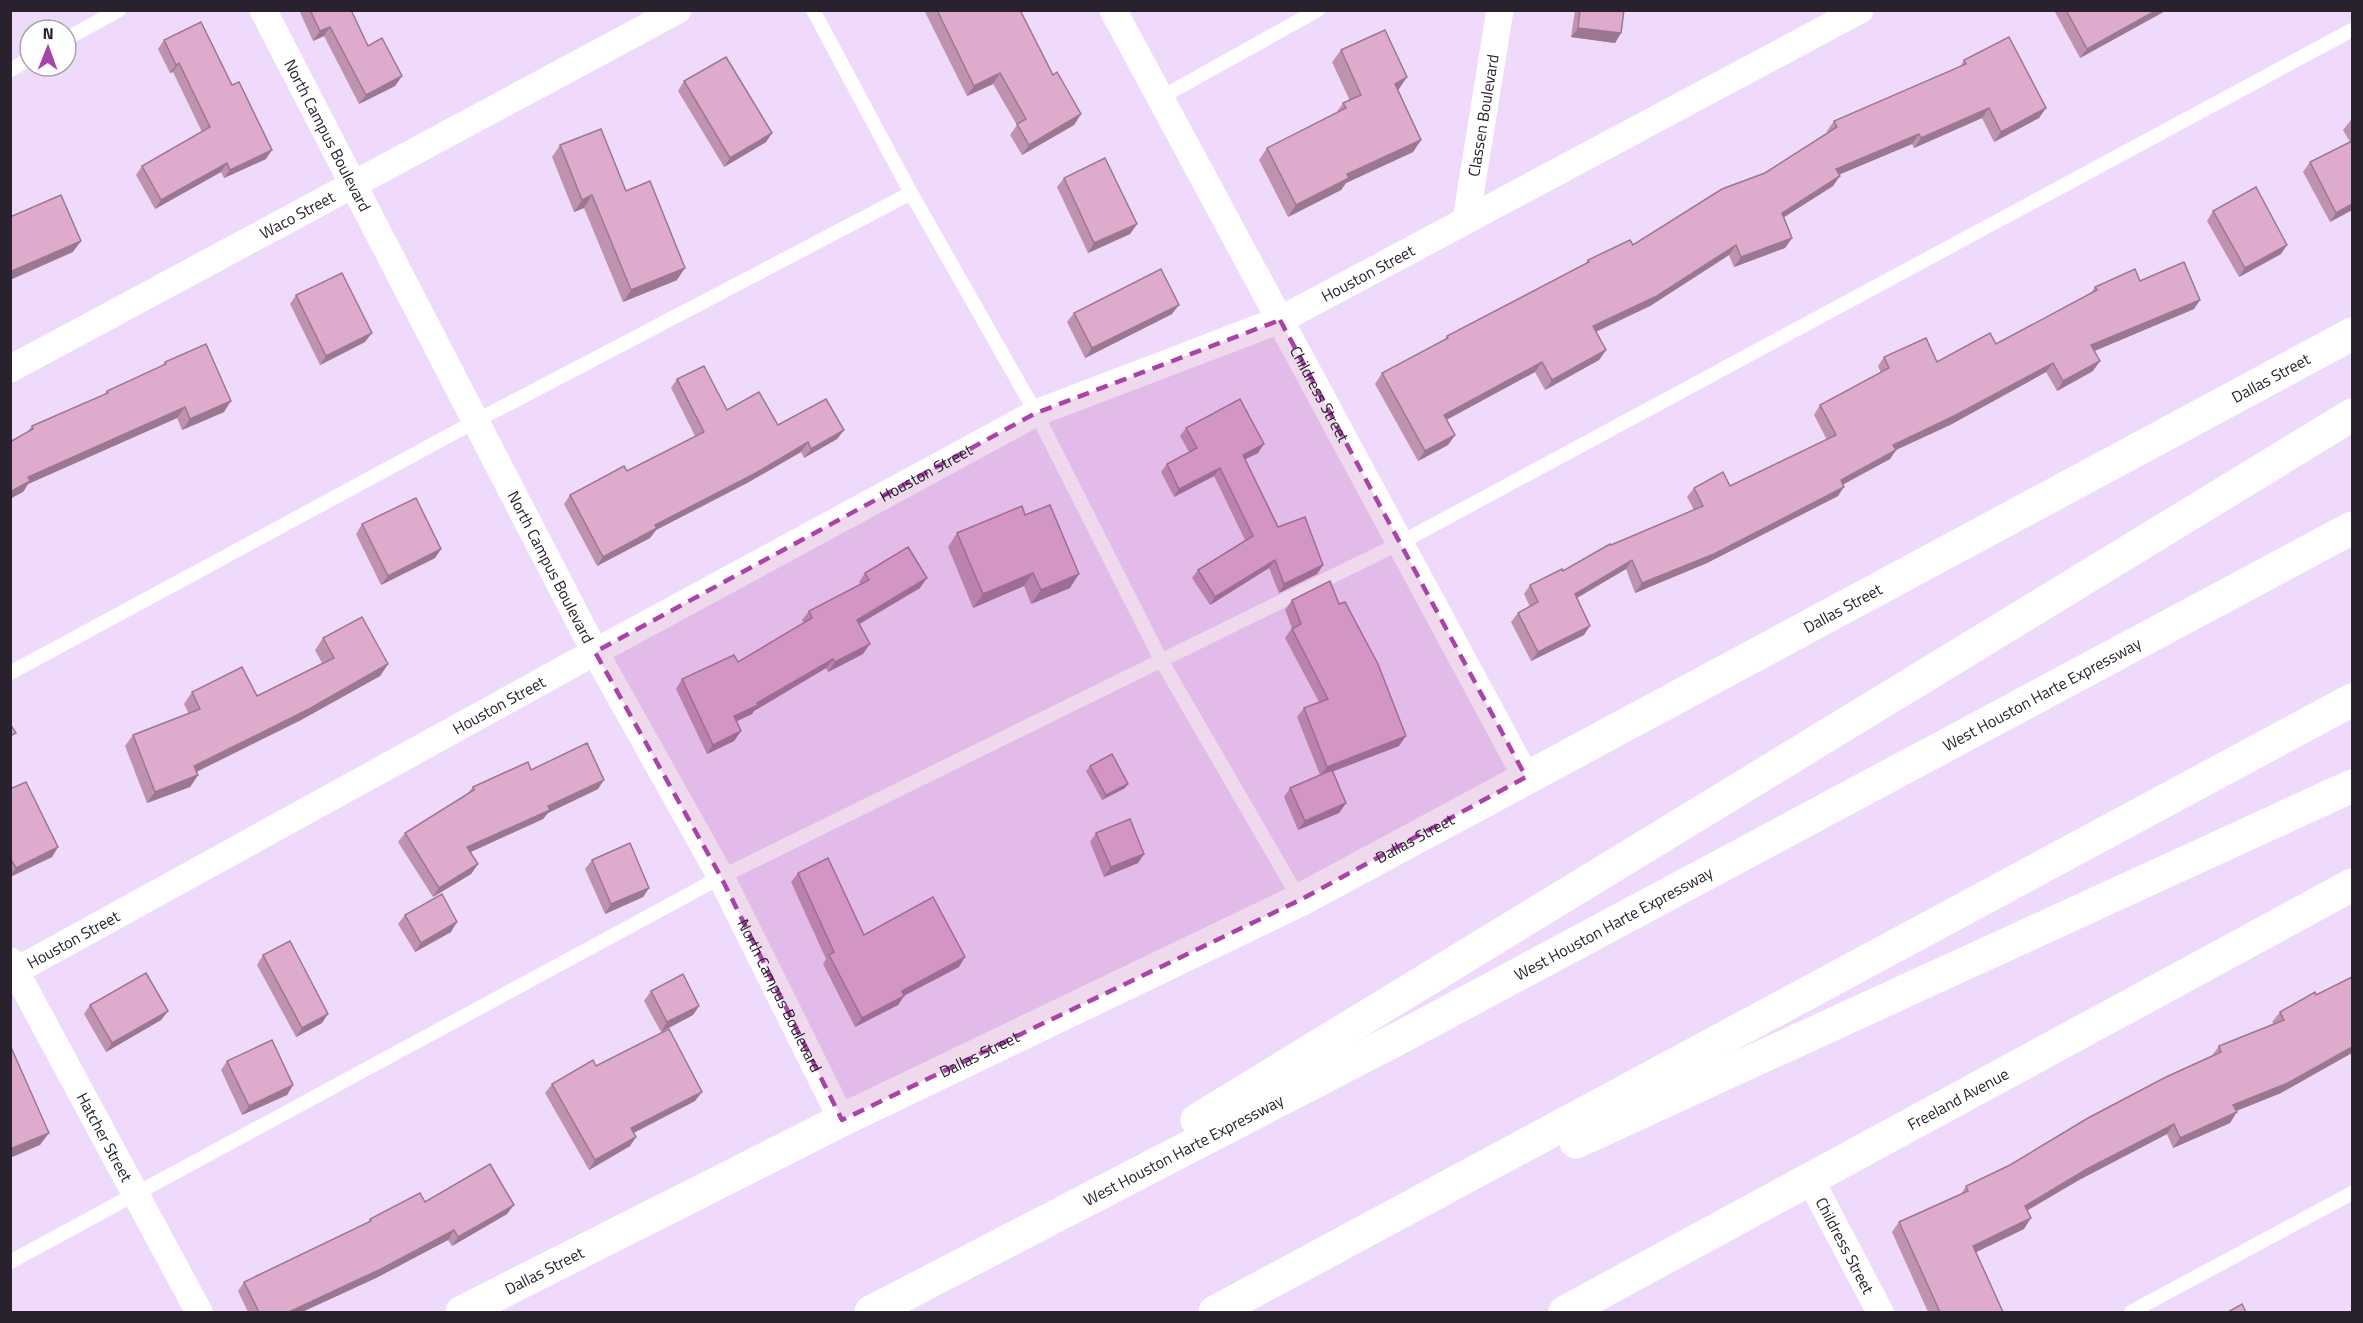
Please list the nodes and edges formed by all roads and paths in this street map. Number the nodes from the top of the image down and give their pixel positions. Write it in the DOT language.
graph roads {
  1 [pos="119,10"];
  2 [pos="263,10"];
  3 [pos="678,10"];
  4 [pos="813,10"];
  5 [pos="1113,10"];
  6 [pos="1318,10"];
  7 [pos="1500,10"];
  8 [pos="1860,10"];
  9 [pos="2352,30"];
  10 [pos="78,32"];
  11 [pos="1160,98"];
  12 [pos="354,184"];
  13 [pos="911,193"];
  14 [pos="1466,220"];
  15 [pos="1280,320"];
  16 [pos="2352,334"];
  17 [pos="10,369"];
  18 [pos="1036,413"];
  19 [pos="2352,415"];
  20 [pos="476,422"];
  21 [pos="2352,528"];
  22 [pos="1400,543"];
  23 [pos="595,652"];
  24 [pos="1161,660"];
  25 [pos="10,673"];
  26 [pos="2352,700"];
  27 [pos="1526,777"];
  28 [pos="2352,786"];
  29 [pos="721,878"];
  30 [pos="2352,885"];
  31 [pos="1300,900"];
  32 [pos="12,969"];
  33 [pos="842,1120"];
  34 [pos="1810,1179"];
  35 [pos="2352,1193"];
  36 [pos="136,1195"];
  37 [pos="10,1262"];
  38 [pos="955,1268"];
  39 [pos="1296,1271"];
  40 [pos="199,1312"];
  41 [pos="462,1312"];
  42 [pos="871,1312"];
  43 [pos="1215,1312"];
  44 [pos="1565,1312"];
  45 [pos="1880,1312"];
  46 [pos="2131,1312"];
  1 -- 10 [label="lane"];
  2 -- 12 [label="street, North Campus Boulevard"];
  3 -- 12 [label="street, Waco Street"];
  4 -- 13 [label="lane"];
  5 -- 11 [label="street, Childress Street"];
  6 -- 11 [label="lane"];
  7 -- 14 [label="street, Classen Boulevard"];
  8 -- 14 [label="street, Houston Street"];
  9 -- 22 [label="lane"];
  11 -- 15 [label="street, Childress Street"];
  12 -- 17 [label="street, Waco Street"];
  12 -- 20 [label="street, North Campus Boulevard"];
  13 -- 18 [label="lane"];
  13 -- 20 [label="lane"];
  14 -- 15 [label="street, Houston Street"];
  15 -- 18 [label="street, Houston Street"];
  15 -- 22 [label="street, Childress Street"];
  16 -- 27 [label="main road, Dallas Street"];
  18 -- 23 [label="street, Houston Street"];
  18 -- 24 [label="lane"];
  19 -- 38 [label="main road"];
  20 -- 23 [label="street, North Campus Boulevard"];
  20 -- 25 [label="lane"];
  21 -- 38 [label="main road, West Houston Harte Expressway"];
  22 -- 24 [label="lane"];
  22 -- 27 [label="street, Childress Street"];
  23 -- 29 [label="street, North Campus Boulevard"];
  23 -- 32 [label="street, Houston Street"];
  24 -- 29 [label="lane"];
  24 -- 31 [label="lane"];
  26 -- 39 [label="main road"];
  27 -- 31 [label="main road, Dallas Street"];
  28 -- 39 [label="main road"];
  29 -- 33 [label="street, North Campus Boulevard"];
  29 -- 36 [label="lane"];
  30 -- 34 [label="main road, Freeland Avenue"];
  31 -- 33 [label="main road, Dallas Street"];
  32 -- 36 [label="street, Hatcher Street"];
  33 -- 41 [label="main road, Dallas Street"];
  34 -- 44 [label="main road, Freeland Avenue"];
  34 -- 45 [label="street, Childress Street"];
  35 -- 46 [label="lane"];
  36 -- 37 [label="lane"];
  36 -- 40 [label="street, Hatcher Street"];
  38 -- 42 [label="main road, West Houston Harte Expressway"];
  39 -- 43 [label="main road"];
}
